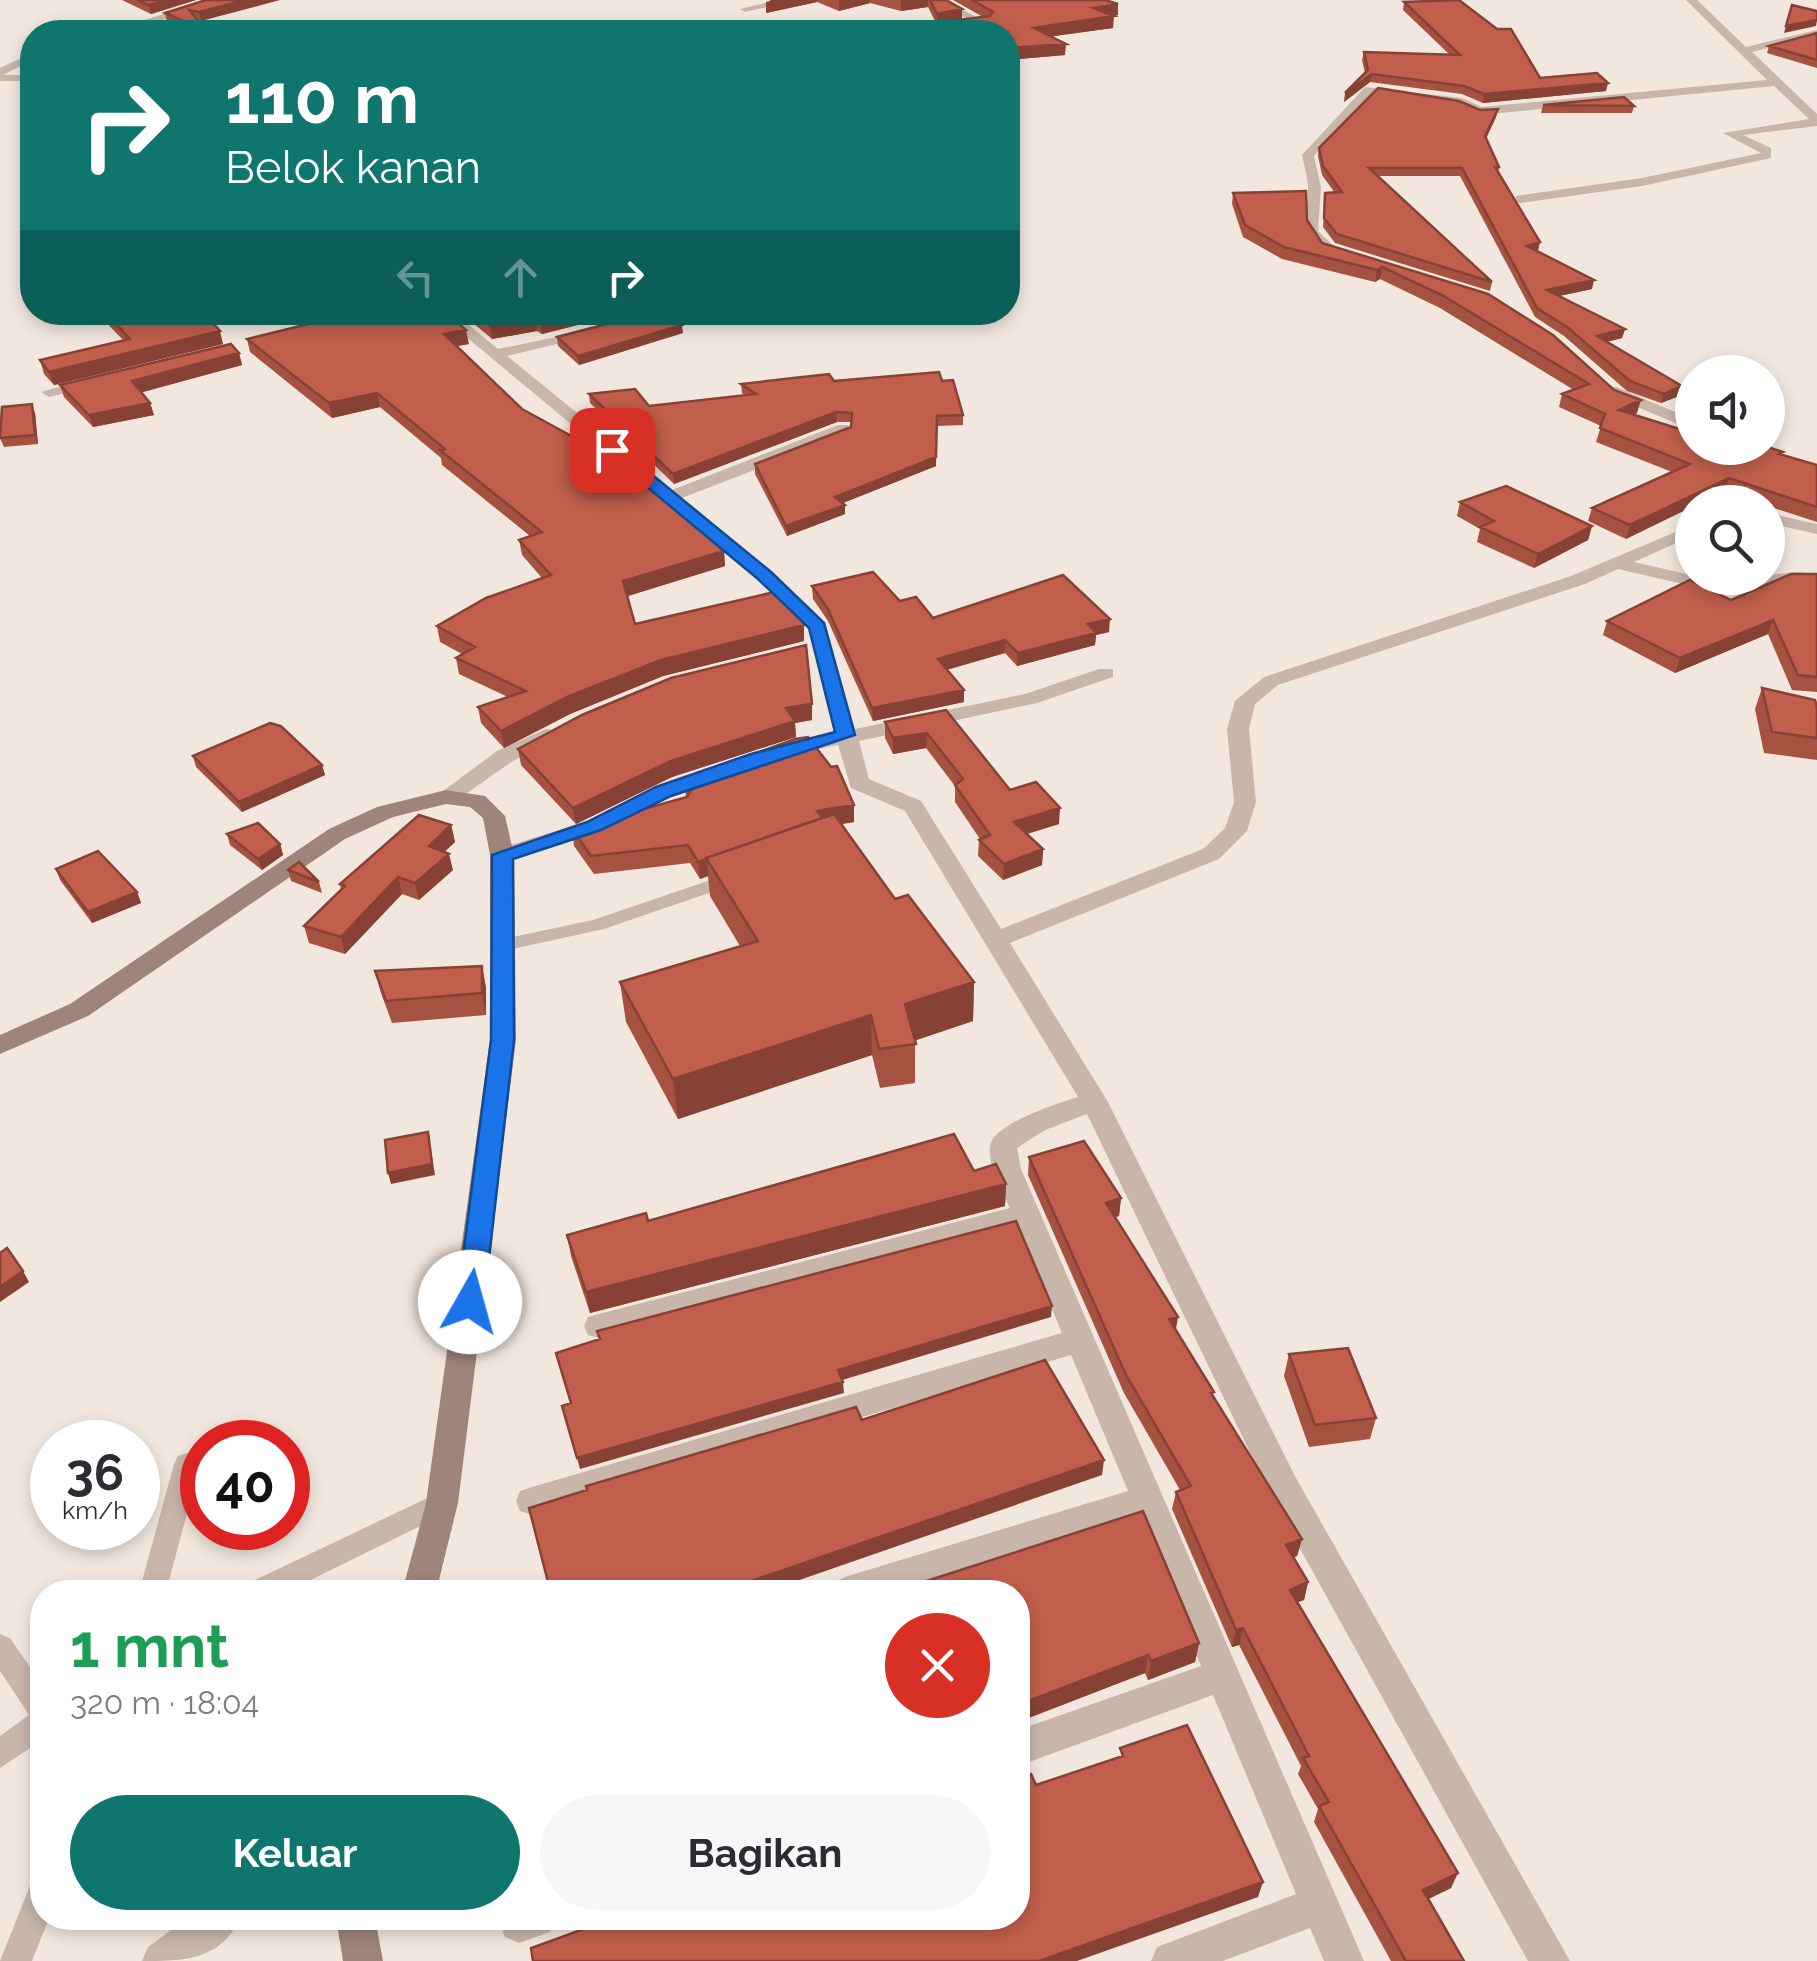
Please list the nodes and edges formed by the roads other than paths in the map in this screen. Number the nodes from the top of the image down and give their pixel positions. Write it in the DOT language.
graph roads {
  1 [pos="795,0"];
  2 [pos="937,0"];
  3 [pos="1691,0"];
  4 [pos="209,3"];
  5 [pos="745,9"];
  6 [pos="202,18"];
  7 [pos="152,20"];
  8 [pos="976,20"];
  9 [pos="1817,33"];
  10 [pos="1747,50"];
  11 [pos="1778,82"];
  12 [pos="1816,120"];
  13 [pos="1520,199"];
  14 [pos="1357,259"];
  15 [pos="460,325"];
  16 [pos="612,327"];
  17 [pos="498,354"];
  18 [pos="112,377"];
  19 [pos="1595,378"];
  20 [pos="49,392"];
  21 [pos="1675,419"];
  22 [pos="844,430"];
  23 [pos="669,498"];
  24 [pos="1785,522"];
  25 [pos="1817,529"];
  26 [pos="1675,538"];
  27 [pos="1618,563"];
  28 [pos="1817,580"];
  29 [pos="826,647"];
  30 [pos="794,651"];
  31 [pos="1106,673"];
  32 [pos="573,721"];
  33 [pos="846,735"];
  34 [pos="446,797"];
  35 [pos="680,804"];
  36 [pos="594,826"];
  37 [pos="502,855"];
  38 [pos="756,870"];
  39 [pos="996,940"];
  40 [pos="503,945"];
  41 [pos="0,1045"];
  42 [pos="1095,1102"];
  43 [pos="1026,1215"];
  44 [pos="600,1326"];
  45 [pos="1080,1340"];
  46 [pos="180,1487"];
  47 [pos="1149,1499"];
  48 [pos="532,1501"];
  49 [pos="442,1503"];
  50 [pos="155,1580"];
  51 [pos="284,1580"];
  52 [pos="423,1580"];
  53 [pos="887,1580"];
  54 [pos="0,1646"];
  55 [pos="1223,1676"];
  56 [pos="30,1691"];
  57 [pos="30,1732"];
  58 [pos="1030,1744"];
  59 [pos="0,1754"];
  60 [pos="1318,1905"];
  61 [pos="30,1925"];
  62 [pos="204,1930"];
  63 [pos="358,1930"];
  64 [pos="16,1961"];
  65 [pos="162,1961"];
  66 [pos="363,1961"];
  67 [pos="1171,1961"];
  68 [pos="1344,1961"];
  69 [pos="1550,1961"];
  1 -- 5 [label="street"];
  2 -- 8 [label="street"];
  3 -- 10 [label="street"];
  4 -- 6 [label="street"];
  4 -- 7 [label="street"];
  9 -- 10 [label="street"];
  10 -- 11 [label="street"];
  11 -- 12 [label="street"];
  11 -- 14 [label="street"];
  12 -- 13 [label="street"];
  15 -- 17 [label="street"];
  16 -- 17 [label="street"];
  17 -- 23 [label="street"];
  18 -- 20 [label="street"];
  19 -- 21 [label="street"];
  22 -- 23 [label="street"];
  23 -- 29 [label="street"];
  24 -- 25 [label="street"];
  26 -- 27 [label="street"];
  27 -- 28 [label="street"];
  27 -- 39 [label="street"];
  29 -- 30 [label="street"];
  29 -- 33 [label="street"];
  31 -- 33 [label="street"];
  32 -- 34 [label="street"];
  33 -- 36 [label="street"];
  33 -- 39 [label="street"];
  34 -- 37 [label="street"];
  34 -- 41 [label="street"];
  35 -- 36 [label="street"];
  36 -- 37 [label="street"];
  37 -- 40 [label="street"];
  38 -- 40 [label="lane"];
  39 -- 42 [label="street"];
  40 -- 49 [label="street"];
  42 -- 43 [label="street"];
  42 -- 69 [label="street"];
  43 -- 44 [label="street"];
  43 -- 45 [label="street"];
  45 -- 47 [label="street"];
  45 -- 48 [label="street"];
  46 -- 50 [label="lane"];
  47 -- 53 [label="street"];
  47 -- 55 [label="street"];
  49 -- 51 [label="lane"];
  49 -- 52 [label="street"];
  54 -- 56 [label="lane"];
  55 -- 58 [label="street"];
  55 -- 60 [label="street"];
  57 -- 59 [label="lane"];
  60 -- 67 [label="street"];
  60 -- 68 [label="street"];
  61 -- 64 [label="lane"];
  62 -- 65 [label="street"];
  63 -- 66 [label="street"];
}
